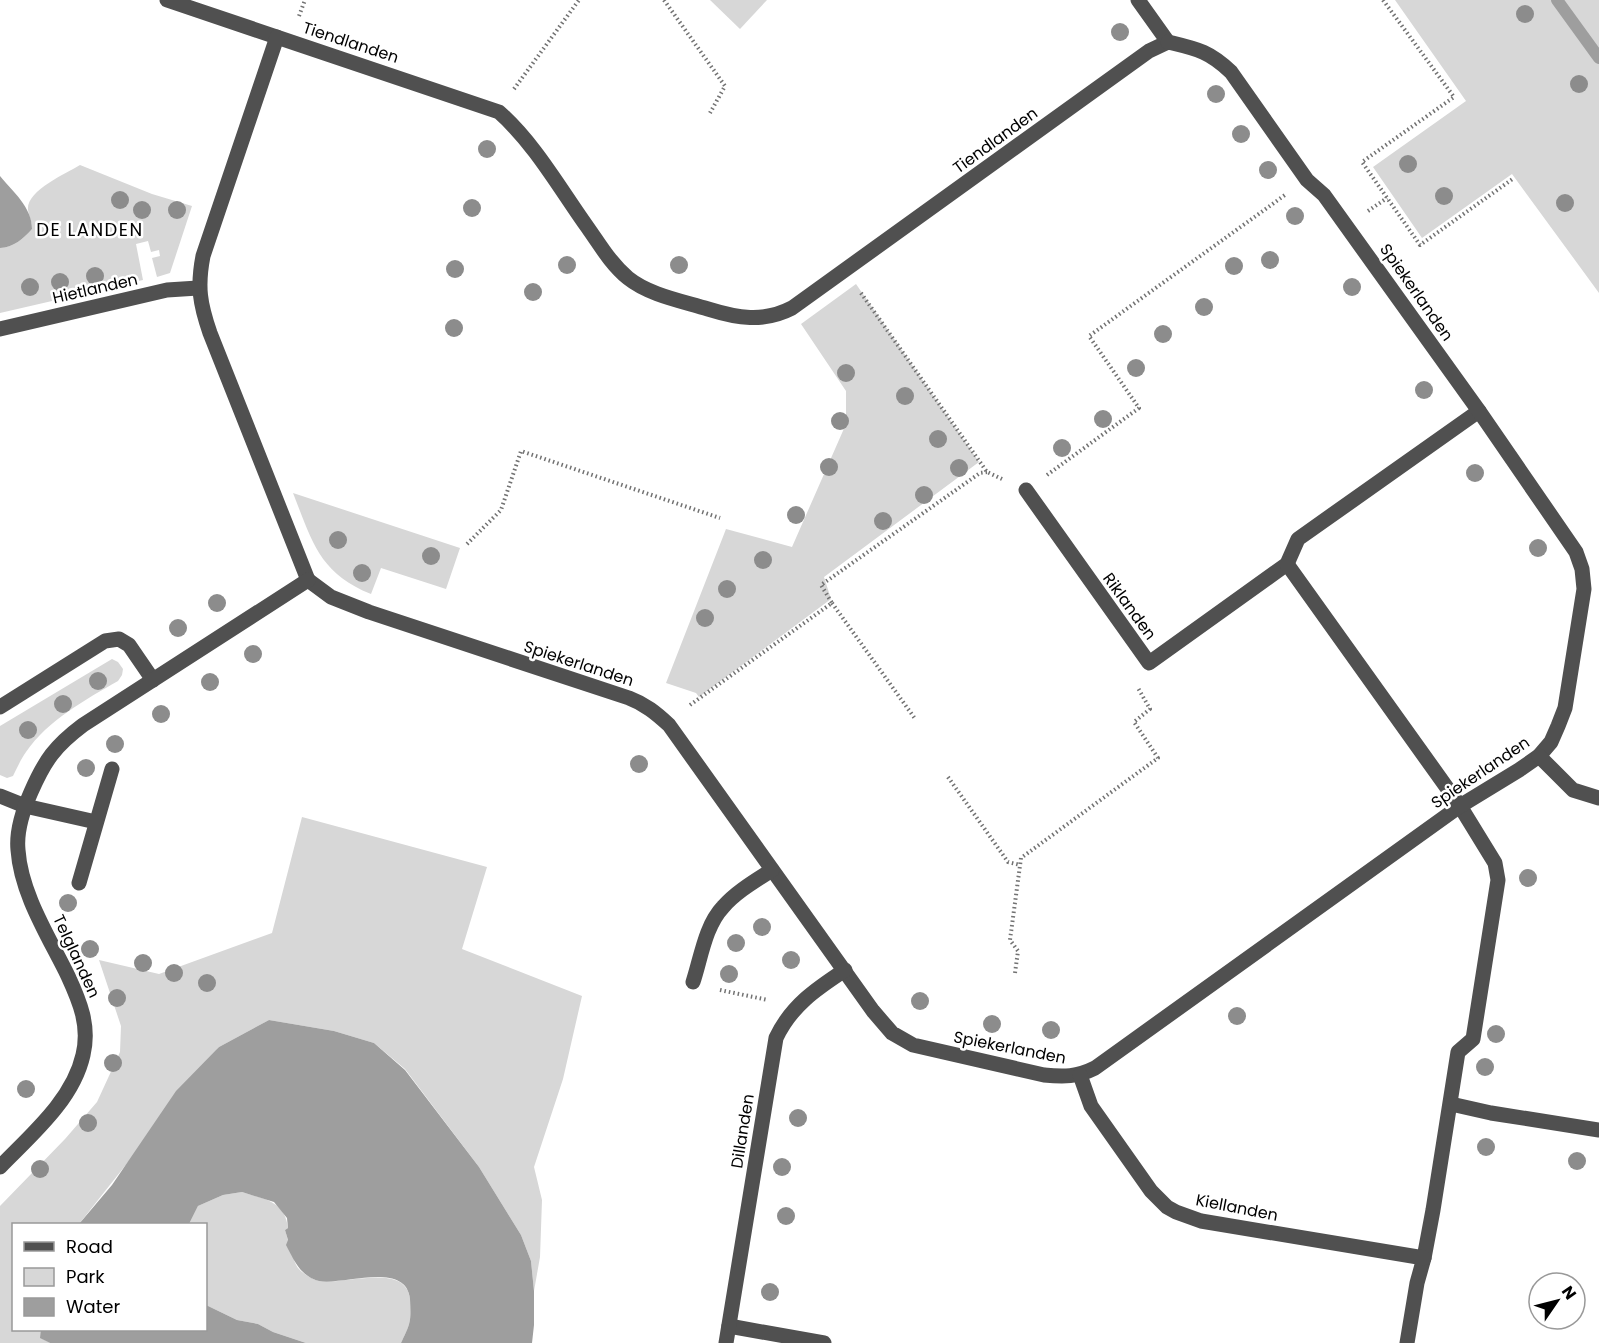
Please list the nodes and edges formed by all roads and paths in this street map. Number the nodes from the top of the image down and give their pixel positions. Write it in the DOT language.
graph roads {
  1 [pos="167,0"];
  2 [pos="579,0"];
  3 [pos="664,0"];
  4 [pos="1138,0"];
  5 [pos="1383,0"];
  6 [pos="277,37"];
  7 [pos="1168,42"];
  8 [pos="499,112"];
  9 [pos="710,113"];
  10 [pos="1514,178"];
  11 [pos="1307,180"];
  12 [pos="844,270"];
  13 [pos="198,288"];
  14 [pos="0,329"];
  15 [pos="1479,411"];
  16 [pos="987,472"];
  17 [pos="1026,490"];
  18 [pos="720,518"];
  19 [pos="467,544"];
  20 [pos="1287,564"];
  21 [pos="308,580"];
  22 [pos="832,603"];
  23 [pos="1149,663"];
  24 [pos="153,680"];
  25 [pos="0,707"];
  26 [pos="687,707"];
  27 [pos="916,720"];
  28 [pos="1539,756"];
  29 [pos="112,769"];
  30 [pos="948,777"];
  31 [pos="0,796"];
  32 [pos="1599,798"];
  33 [pos="25,806"];
  34 [pos="1460,806"];
  35 [pos="96,822"];
  36 [pos="1020,865"];
  37 [pos="772,870"];
  38 [pos="79,883"];
  39 [pos="845,970"];
  40 [pos="1015,973"];
  41 [pos="693,982"];
  42 [pos="794,1009"];
  43 [pos="1080,1075"];
  44 [pos="1451,1104"];
  45 [pos="1599,1130"];
  46 [pos="0,1167"];
  47 [pos="1424,1258"];
  48 [pos="729,1326"];
  49 [pos="726,1343"];
  50 [pos="824,1343"];
  51 [pos="1407,1343"];
  1 -- 6 [label="street"];
  2 -- 8 [label="path"];
  3 -- 9 [label="path"];
  4 -- 7 [label="street"];
  5 -- 10 [label="path"];
  6 -- 8 [label="street, Tiendlanden"];
  6 -- 13 [label="street, Tiendlanden"];
  7 -- 11 [label="street, Spiekerlanden"];
  7 -- 12 [label="street, Tiendlanden"];
  8 -- 12 [label="street, Tiendlanden"];
  11 -- 15 [label="street, Spiekerlanden"];
  11 -- 17 [label="path"];
  12 -- 16 [label="path"];
  13 -- 14 [label="street, Hietlanden"];
  13 -- 21 [label="street, Tiendlanden"];
  15 -- 20 [label="street, Riklanden"];
  15 -- 28 [label="street, Spiekerlanden"];
  16 -- 17 [label="path"];
  16 -- 22 [label="path"];
  17 -- 23 [label="street, Riklanden"];
  18 -- 19 [label="path"];
  20 -- 23 [label="street, Riklanden"];
  20 -- 34 [label="street"];
  21 -- 24 [label="street, Telglanden"];
  21 -- 37 [label="street, Spiekerlanden"];
  22 -- 26 [label="path"];
  22 -- 27 [label="path"];
  23 -- 36 [label="path"];
  24 -- 25 [label="street"];
  24 -- 33 [label="street, Telglanden"];
  28 -- 32 [label="street"];
  28 -- 34 [label="street, Spiekerlanden"];
  29 -- 35 [label="street"];
  30 -- 36 [label="path"];
  31 -- 33 [label="street"];
  33 -- 35 [label="street"];
  33 -- 46 [label="street, Telglanden"];
  34 -- 43 [label="street, Spiekerlanden"];
  34 -- 44 [label="street"];
  35 -- 38 [label="street"];
  36 -- 40 [label="path"];
  37 -- 39 [label="street, Spiekerlanden"];
  37 -- 41 [label="street"];
  39 -- 42 [label="street, Dillanden"];
  39 -- 43 [label="street, Spiekerlanden"];
  41 -- 42 [label="path"];
  42 -- 48 [label="street, Dillanden"];
  43 -- 47 [label="street, Kiellanden"];
  44 -- 45 [label="street"];
  44 -- 47 [label="street"];
  47 -- 51 [label="street"];
  48 -- 49 [label="street, Dillanden"];
  48 -- 50 [label="street"];
}
